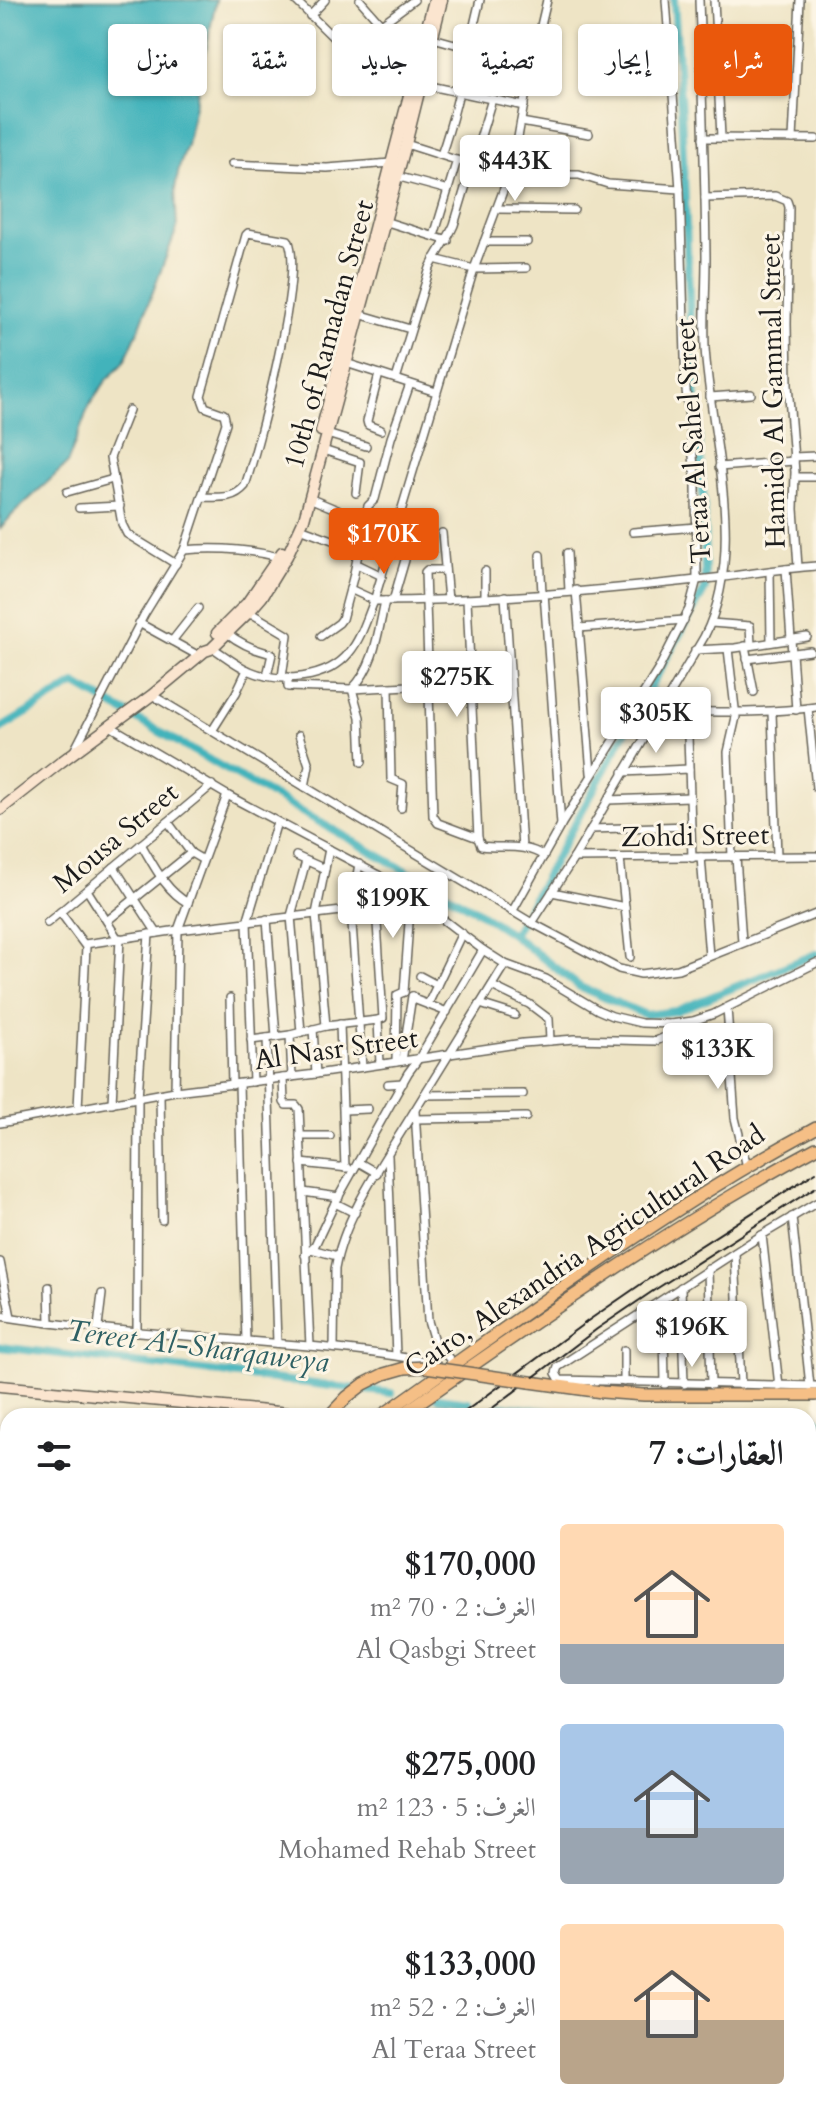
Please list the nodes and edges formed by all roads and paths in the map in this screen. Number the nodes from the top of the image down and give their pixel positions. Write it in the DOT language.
graph roads {
  1 [pos="295,0"];
  2 [pos="325,0"];
  3 [pos="360,0"];
  4 [pos="414,0"];
  5 [pos="434,0"];
  6 [pos="442,0"];
  7 [pos="480,0"];
  8 [pos="547,0"];
  9 [pos="666,0"];
  10 [pos="699,0"];
  11 [pos="714,0"];
  12 [pos="800,0"];
  13 [pos="310,16"];
  14 [pos="381,24"];
  15 [pos="436,24"];
  16 [pos="474,24"];
  17 [pos="541,24"];
  18 [pos="332,37"];
  19 [pos="418,96"];
  20 [pos="459,96"];
  21 [pos="478,96"];
  22 [pos="526,96"];
  23 [pos="492,99"];
  24 [pos="524,106"];
  25 [pos="521,122"];
  26 [pos="589,134"];
  27 [pos="721,137"];
  28 [pos="703,138"];
  29 [pos="793,139"];
  30 [pos="816,139"];
  31 [pos="406,144"];
  32 [pos="441,155"];
  33 [pos="457,160"];
  34 [pos="391,163"];
  35 [pos="232,164"];
  36 [pos="473,165"];
  37 [pos="509,175"];
  38 [pos="396,176"];
  39 [pos="680,189"];
  40 [pos="448,190"];
  41 [pos="705,198"];
  42 [pos="496,209"];
  43 [pos="574,210"];
  44 [pos="384,221"];
  45 [pos="434,236"];
  46 [pos="448,241"];
  47 [pos="484,242"];
  48 [pos="527,242"];
  49 [pos="434,259"];
  50 [pos="526,268"];
  51 [pos="474,269"];
  52 [pos="359,314"];
  53 [pos="410,329"];
  54 [pos="346,363"];
  55 [pos="379,374"];
  56 [pos="396,379"];
  57 [pos="410,384"];
  58 [pos="436,392"];
  59 [pos="751,394"];
  60 [pos="710,397"];
  61 [pos="129,410"];
  62 [pos="381,430"];
  63 [pos="327,434"];
  64 [pos="366,446"];
  65 [pos="323,450"];
  66 [pos="816,456"];
  67 [pos="793,459"];
  68 [pos="719,467"];
  69 [pos="795,477"];
  70 [pos="816,477"];
  71 [pos="113,479"];
  72 [pos="67,492"];
  73 [pos="356,493"];
  74 [pos="202,497"];
  75 [pos="309,498"];
  76 [pos="120,506"];
  77 [pos="79,508"];
  78 [pos="366,517"];
  79 [pos="697,527"];
  80 [pos="300,528"];
  81 [pos="633,532"];
  82 [pos="442,533"];
  83 [pos="362,535"];
  84 [pos="346,545"];
  85 [pos="390,546"];
  86 [pos="184,550"];
  87 [pos="567,553"];
  88 [pos="540,555"];
  89 [pos="279,557"];
  90 [pos="405,560"];
  91 [pos="176,564"];
  92 [pos="357,564"];
  93 [pos="816,566"];
  94 [pos="798,567"];
  95 [pos="786,569"];
  96 [pos="445,570"];
  97 [pos="485,571"];
  98 [pos="770,571"];
  99 [pos="382,576"];
  100 [pos="721,577"];
  101 [pos="700,579"];
  102 [pos="350,589"];
  103 [pos="572,591"];
  104 [pos="543,593"];
  105 [pos="505,596"];
  106 [pos="485,597"];
  107 [pos="467,599"];
  108 [pos="448,600"];
  109 [pos="374,601"];
  110 [pos="389,601"];
  111 [pos="425,601"];
  112 [pos="198,608"];
  113 [pos="249,612"];
  114 [pos="684,620"];
  115 [pos="139,623"];
  116 [pos="711,623"];
  117 [pos="579,628"];
  118 [pos="227,633"];
  119 [pos="321,636"];
  120 [pos="807,637"];
  121 [pos="791,639"];
  122 [pos="172,641"];
  123 [pos="771,642"];
  124 [pos="748,646"];
  125 [pos="728,649"];
  126 [pos="695,650"];
  127 [pos="810,651"];
  128 [pos="206,652"];
  129 [pos="792,653"];
  130 [pos="747,659"];
  131 [pos="247,670"];
  132 [pos="267,676"];
  133 [pos="285,677"];
  134 [pos="428,685"];
  135 [pos="389,687"];
  136 [pos="352,689"];
  137 [pos="754,692"];
  138 [pos="152,695"];
  139 [pos="812,708"];
  140 [pos="796,710"];
  141 [pos="660,711"];
  142 [pos="772,712"];
  143 [pos="736,713"];
  144 [pos="110,726"];
  145 [pos="212,731"];
  146 [pos="299,735"];
  147 [pos="688,736"];
  148 [pos="73,753"];
  149 [pos="362,762"];
  150 [pos="689,769"];
  151 [pos="623,772"];
  152 [pos="591,775"];
  153 [pos="212,785"];
  154 [pos="305,787"];
  155 [pos="816,788"];
  156 [pos="227,795"];
  157 [pos="690,797"];
  158 [pos="608,800"];
  159 [pos="401,808"];
  160 [pos="0,810"];
  161 [pos="168,822"];
  162 [pos="277,822"];
  163 [pos="561,825"];
  164 [pos="691,826"];
  165 [pos="591,829"];
  166 [pos="478,838"];
  167 [pos="141,844"];
  168 [pos="522,847"];
  169 [pos="329,849"];
  170 [pos="191,853"];
  171 [pos="296,856"];
  172 [pos="544,856"];
  173 [pos="777,856"];
  174 [pos="816,856"];
  175 [pos="701,857"];
  176 [pos="734,857"];
  177 [pos="574,858"];
  178 [pos="620,858"];
  179 [pos="692,858"];
  180 [pos="203,860"];
  181 [pos="306,861"];
  182 [pos="359,864"];
  183 [pos="114,867"];
  184 [pos="325,869"];
  185 [pos="378,875"];
  186 [pos="161,877"];
  187 [pos="87,890"];
  188 [pos="552,892"];
  189 [pos="411,895"];
  190 [pos="134,898"];
  191 [pos="188,903"];
  192 [pos="376,907"];
  193 [pos="625,907"];
  194 [pos="351,909"];
  195 [pos="60,912"];
  196 [pos="512,912"];
  197 [pos="316,914"];
  198 [pos="816,914"];
  199 [pos="291,916"];
  200 [pos="267,919"];
  201 [pos="107,921"];
  202 [pos="247,922"];
  203 [pos="47,923"];
  204 [pos="532,923"];
  205 [pos="178,930"];
  206 [pos="153,933"];
  207 [pos="462,933"];
  208 [pos="119,939"];
  209 [pos="742,942"];
  210 [pos="85,944"];
  211 [pos="483,950"];
  212 [pos="709,956"];
  213 [pos="630,957"];
  214 [pos="438,959"];
  215 [pos="816,963"];
  216 [pos="505,964"];
  217 [pos="447,965"];
  218 [pos="420,976"];
  219 [pos="437,985"];
  220 [pos="492,986"];
  221 [pos="404,992"];
  222 [pos="412,996"];
  223 [pos="230,998"];
  224 [pos="428,1004"];
  225 [pos="480,1004"];
  226 [pos="727,1008"];
  227 [pos="447,1012"];
  228 [pos="515,1015"];
  229 [pos="396,1016"];
  230 [pos="409,1016"];
  231 [pos="378,1020"];
  232 [pos="359,1022"];
  233 [pos="340,1024"];
  234 [pos="671,1024"];
  235 [pos="326,1026"];
  236 [pos="313,1029"];
  237 [pos="301,1032"];
  238 [pos="290,1035"];
  239 [pos="271,1037"];
  240 [pos="251,1040"];
  241 [pos="550,1041"];
  242 [pos="450,1053"];
  243 [pos="419,1058"];
  244 [pos="399,1061"];
  245 [pos="380,1064"];
  246 [pos="362,1067"];
  247 [pos="342,1070"];
  248 [pos="316,1074"];
  249 [pos="287,1078"];
  250 [pos="267,1080"];
  251 [pos="253,1082"];
  252 [pos="403,1083"];
  253 [pos="235,1084"];
  254 [pos="388,1084"];
  255 [pos="175,1091"];
  256 [pos="160,1094"];
  257 [pos="523,1094"];
  258 [pos="424,1095"];
  259 [pos="138,1098"];
  260 [pos="112,1103"];
  261 [pos="78,1108"];
  262 [pos="368,1109"];
  263 [pos="344,1110"];
  264 [pos="415,1115"];
  265 [pos="526,1117"];
  266 [pos="0,1123"];
  267 [pos="816,1128"];
  268 [pos="300,1136"];
  269 [pos="330,1136"];
  270 [pos="816,1148"];
  271 [pos="388,1154"];
  272 [pos="301,1163"];
  273 [pos="352,1166"];
  274 [pos="747,1167"];
  275 [pos="377,1173"];
  276 [pos="303,1192"];
  277 [pos="337,1200"];
  278 [pos="816,1203"];
  279 [pos="355,1213"];
  280 [pos="792,1217"];
  281 [pos="162,1220"];
  282 [pos="762,1235"];
  283 [pos="308,1252"];
  284 [pos="735,1253"];
  285 [pos="337,1256"];
  286 [pos="0,1262"];
  287 [pos="708,1269"];
  288 [pos="2,1278"];
  289 [pos="49,1287"];
  290 [pos="681,1287"];
  291 [pos="102,1294"];
  292 [pos="0,1316"];
  293 [pos="11,1317"];
  294 [pos="50,1322"];
  295 [pos="98,1327"];
  296 [pos="664,1330"];
  297 [pos="137,1331"];
  298 [pos="246,1341"];
  299 [pos="277,1343"];
  300 [pos="310,1346"];
  301 [pos="334,1348"];
  302 [pos="624,1350"];
  303 [pos="396,1355"];
  304 [pos="451,1365"];
  305 [pos="624,1382"];
  306 [pos="665,1384"];
  307 [pos="684,1384"];
  308 [pos="711,1385"];
  309 [pos="741,1385"];
  310 [pos="0,1386"];
  311 [pos="779,1386"];
  312 [pos="814,1389"];
  313 [pos="230,1408"];
  314 [pos="337,1408"];
  315 [pos="392,1408"];
  316 [pos="411,1408"];
  1 -- 13 [label="street"];
  2 -- 13 [label="street"];
  3 -- 14 [label="street"];
  4 -- 14 [label="street"];
  5 -- 34 [label="main road, 10th of Ramadan Street"];
  6 -- 15 [label="main road, 10th of Ramadan Street"];
  7 -- 16 [label="street"];
  8 -- 17 [label="street"];
  9 -- 39 [label="street, Teraa Al Sahel Street"];
  10 -- 28 [label="street, Teraa Al Sahel Street"];
  11 -- 27 [label="street"];
  12 -- 29 [label="street"];
  13 -- 18 [label="street"];
  19 -- 31 [label="main road, 10th of Ramadan Street"];
  20 -- 32 [label="street"];
  21 -- 23 [label="street"];
  22 -- 24 [label="street"];
  23 -- 24 [label="street"];
  23 -- 36 [label="street"];
  24 -- 25 [label="street"];
  25 -- 26 [label="street"];
  25 -- 37 [label="street"];
  27 -- 28 [label="street"];
  27 -- 29 [label="street"];
  28 -- 41 [label="street, Teraa Al Sahel Street"];
  29 -- 30 [label="street"];
  31 -- 32 [label="street"];
  31 -- 38 [label="main road, 10th of Ramadan Street"];
  32 -- 33 [label="street"];
  33 -- 36 [label="street"];
  33 -- 40 [label="street"];
  34 -- 35 [label="street"];
  34 -- 89 [label="main road, 10th of Ramadan Street"];
  36 -- 37 [label="street"];
  36 -- 46 [label="street"];
  37 -- 39 [label="street"];
  37 -- 42 [label="street"];
  38 -- 40 [label="street"];
  38 -- 44 [label="main road, 10th of Ramadan Street"];
  39 -- 79 [label="street, Teraa Al Sahel Street"];
  40 -- 45 [label="street"];
  41 -- 60 [label="street, Teraa Al Sahel Street"];
  41 -- 67 [label="street, Hamido Al Gammal Street"];
  42 -- 43 [label="street"];
  42 -- 47 [label="street"];
  44 -- 45 [label="street"];
  44 -- 52 [label="main road, 10th of Ramadan Street"];
  45 -- 46 [label="street"];
  46 -- 49 [label="street"];
  47 -- 48 [label="street"];
  47 -- 51 [label="street"];
  49 -- 51 [label="street"];
  49 -- 53 [label="street"];
  50 -- 51 [label="street"];
  51 -- 58 [label="street"];
  52 -- 53 [label="street"];
  52 -- 54 [label="main road, 10th of Ramadan Street"];
  53 -- 56 [label="street"];
  54 -- 55 [label="street"];
  54 -- 63 [label="main road, 10th of Ramadan Street"];
  55 -- 56 [label="street"];
  55 -- 62 [label="street"];
  56 -- 57 [label="street"];
  57 -- 58 [label="street"];
  57 -- 78 [label="street"];
  58 -- 85 [label="street"];
  59 -- 60 [label="street"];
  60 -- 68 [label="street, Teraa Al Sahel Street"];
  61 -- 71 [label="street"];
  63 -- 64 [label="street"];
  63 -- 65 [label="main road, 10th of Ramadan Street"];
  65 -- 73 [label="street"];
  65 -- 75 [label="main road, 10th of Ramadan Street"];
  66 -- 67 [label="street"];
  67 -- 68 [label="street"];
  67 -- 69 [label="street, Hamido Al Gammal Street"];
  68 -- 100 [label="street, Teraa Al Sahel Street"];
  69 -- 70 [label="street"];
  69 -- 94 [label="street, Hamido Al Gammal Street"];
  71 -- 72 [label="street"];
  71 -- 76 [label="street"];
  74 -- 74 [label="street"];
  74 -- 86 [label="street"];
  75 -- 78 [label="street"];
  75 -- 80 [label="main road, 10th of Ramadan Street"];
  76 -- 77 [label="street"];
  76 -- 91 [label="street"];
  78 -- 83 [label="street"];
  79 -- 81 [label="street"];
  79 -- 101 [label="street, Teraa Al Sahel Street"];
  80 -- 84 [label="street"];
  80 -- 113 [label="main road, 10th of Ramadan Street"];
  82 -- 96 [label="street"];
  83 -- 85 [label="street"];
  83 -- 92 [label="street"];
  85 -- 99 [label="street"];
  86 -- 89 [label="street"];
  86 -- 91 [label="street"];
  87 -- 103 [label="street"];
  88 -- 104 [label="street"];
  89 -- 128 [label="main road, 10th of Ramadan Street"];
  90 -- 110 [label="street"];
  91 -- 115 [label="street"];
  92 -- 99 [label="street"];
  92 -- 102 [label="street"];
  93 -- 94 [label="street"];
  94 -- 95 [label="street"];
  95 -- 98 [label="street"];
  95 -- 121 [label="street"];
  96 -- 108 [label="street"];
  96 -- 111 [label="street"];
  97 -- 106 [label="street"];
  98 -- 100 [label="street"];
  98 -- 123 [label="street"];
  99 -- 109 [label="street"];
  100 -- 101 [label="street"];
  100 -- 116 [label="street, Teraa Al Sahel Street"];
  101 -- 103 [label="street"];
  101 -- 114 [label="street, Teraa Al Sahel Street"];
  102 -- 109 [label="street"];
  102 -- 119 [label="street"];
  103 -- 104 [label="street"];
  103 -- 117 [label="street"];
  104 -- 105 [label="street"];
  104 -- 163 [label="street"];
  105 -- 106 [label="street"];
  105 -- 168 [label="street"];
  106 -- 107 [label="street"];
  107 -- 108 [label="street"];
  107 -- 166 [label="street"];
  108 -- 111 [label="street"];
  109 -- 110 [label="street"];
  109 -- 133 [label="street"];
  110 -- 111 [label="street"];
  110 -- 136 [label="street"];
  111 -- 134 [label="street"];
  112 -- 122 [label="street"];
  113 -- 118 [label="main road, 10th of Ramadan Street"];
  113 -- 133 [label="street"];
  114 -- 117 [label="street"];
  114 -- 152 [label="street, Teraa Al Sahel Street"];
  115 -- 122 [label="street"];
  115 -- 148 [label="street"];
  116 -- 124 [label="street"];
  116 -- 126 [label="street, Teraa Al Sahel Street"];
  117 -- 152 [label="street"];
  118 -- 128 [label="main road, 10th of Ramadan Street"];
  118 -- 132 [label="street"];
  120 -- 121 [label="street"];
  121 -- 123 [label="street"];
  121 -- 129 [label="street"];
  122 -- 128 [label="street"];
  123 -- 124 [label="street"];
  124 -- 125 [label="street"];
  124 -- 130 [label="street"];
  125 -- 126 [label="street"];
  125 -- 143 [label="street"];
  126 -- 141 [label="street, Teraa Al Sahel Street"];
  127 -- 129 [label="street"];
  128 -- 131 [label="street"];
  128 -- 138 [label="main road, 10th of Ramadan Street"];
  129 -- 130 [label="street"];
  129 -- 140 [label="street"];
  130 -- 137 [label="street"];
  131 -- 132 [label="street"];
  131 -- 145 [label="street"];
  132 -- 133 [label="street"];
  133 -- 136 [label="street"];
  134 -- 135 [label="street"];
  134 -- 166 [label="street"];
  135 -- 136 [label="street"];
  135 -- 159 [label="street"];
  136 -- 149 [label="street"];
  138 -- 144 [label="main road, 10th of Ramadan Street"];
  138 -- 145 [label="street"];
  139 -- 140 [label="street"];
  139 -- 155 [label="street"];
  140 -- 142 [label="street"];
  141 -- 143 [label="street"];
  141 -- 151 [label="street, Teraa Al Sahel Street"];
  142 -- 143 [label="street"];
  142 -- 173 [label="street"];
  143 -- 176 [label="street"];
  144 -- 148 [label="main road, 10th of Ramadan Street"];
  144 -- 153 [label="street"];
  145 -- 154 [label="street"];
  146 -- 154 [label="street"];
  147 -- 150 [label="street"];
  148 -- 160 [label="main road, 10th of Ramadan Street"];
  150 -- 151 [label="street"];
  150 -- 157 [label="street"];
  151 -- 158 [label="street, Teraa Al Sahel Street"];
  152 -- 163 [label="street, Teraa Al Sahel Street"];
  153 -- 156 [label="street"];
  153 -- 161 [label="street, Mousa Street"];
  154 -- 196 [label="street"];
  156 -- 162 [label="street"];
  156 -- 180 [label="street"];
  157 -- 158 [label="street"];
  157 -- 164 [label="street"];
  158 -- 165 [label="street, Teraa Al Sahel Street"];
  161 -- 167 [label="street, Mousa Street"];
  161 -- 170 [label="street"];
  162 -- 169 [label="street"];
  162 -- 202 [label="street"];
  163 -- 172 [label="street, Teraa Al Sahel Street"];
  164 -- 165 [label="street"];
  164 -- 179 [label="street"];
  165 -- 177 [label="street, Teraa Al Sahel Street"];
  166 -- 168 [label="street"];
  167 -- 183 [label="street, Mousa Street"];
  167 -- 186 [label="street"];
  168 -- 172 [label="street"];
  169 -- 182 [label="street"];
  169 -- 184 [label="street"];
  170 -- 180 [label="street"];
  170 -- 186 [label="street"];
  171 -- 181 [label="street"];
  172 -- 196 [label="street, Teraa Al Sahel Street"];
  173 -- 174 [label="street, Zohdi Street"];
  173 -- 176 [label="street, Zohdi Street"];
  175 -- 176 [label="street, Zohdi Street"];
  175 -- 179 [label="street, Zohdi Street"];
  175 -- 212 [label="street"];
  176 -- 209 [label="street"];
  177 -- 178 [label="street, Zohdi Street"];
  177 -- 188 [label="street, Teraa Al Sahel Street"];
  178 -- 179 [label="street, Zohdi Street"];
  178 -- 193 [label="street"];
  180 -- 191 [label="street"];
  181 -- 184 [label="street"];
  181 -- 199 [label="street"];
  182 -- 185 [label="street"];
  182 -- 194 [label="street"];
  183 -- 187 [label="street, Mousa Street"];
  183 -- 190 [label="street"];
  184 -- 197 [label="street"];
  185 -- 189 [label="street"];
  185 -- 192 [label="street"];
  186 -- 190 [label="street"];
  186 -- 191 [label="street"];
  187 -- 195 [label="street, Mousa Street"];
  187 -- 201 [label="street"];
  188 -- 193 [label="street"];
  188 -- 204 [label="street, Teraa Al Sahel Street"];
  189 -- 207 [label="street"];
  189 -- 221 [label="street"];
  190 -- 201 [label="street"];
  190 -- 206 [label="street"];
  191 -- 205 [label="street"];
  192 -- 194 [label="street"];
  192 -- 231 [label="street"];
  193 -- 213 [label="street"];
  194 -- 197 [label="street"];
  194 -- 232 [label="street"];
  195 -- 203 [label="street, Mousa Street"];
  195 -- 210 [label="street"];
  196 -- 204 [label="street"];
  197 -- 199 [label="street"];
  197 -- 235 [label="street"];
  198 -- 209 [label="street"];
  199 -- 200 [label="street"];
  199 -- 237 [label="street"];
  200 -- 202 [label="street"];
  200 -- 239 [label="street"];
  201 -- 208 [label="street"];
  202 -- 205 [label="street"];
  202 -- 240 [label="street"];
  204 -- 212 [label="street"];
  205 -- 206 [label="street"];
  205 -- 255 [label="street"];
  206 -- 208 [label="street"];
  206 -- 259 [label="street"];
  207 -- 211 [label="street"];
  207 -- 217 [label="street"];
  208 -- 210 [label="street"];
  208 -- 260 [label="street"];
  209 -- 212 [label="street"];
  210 -- 261 [label="street"];
  211 -- 216 [label="street"];
  211 -- 227 [label="street"];
  214 -- 217 [label="street"];
  215 -- 226 [label="street"];
  216 -- 220 [label="street"];
  216 -- 234 [label="street"];
  217 -- 219 [label="street"];
  218 -- 219 [label="street"];
  219 -- 224 [label="street"];
  220 -- 225 [label="street"];
  220 -- 241 [label="street"];
  221 -- 222 [label="street"];
  221 -- 229 [label="street"];
  222 -- 224 [label="street"];
  222 -- 230 [label="street"];
  223 -- 253 [label="street"];
  224 -- 227 [label="street"];
  225 -- 228 [label="street"];
  225 -- 242 [label="street"];
  226 -- 234 [label="street"];
  226 -- 274 [label="street"];
  227 -- 243 [label="street"];
  229 -- 230 [label="street"];
  229 -- 244 [label="street"];
  230 -- 244 [label="street"];
  231 -- 232 [label="street"];
  231 -- 245 [label="street"];
  232 -- 233 [label="street"];
  232 -- 246 [label="street"];
  233 -- 235 [label="street"];
  233 -- 247 [label="street"];
  234 -- 241 [label="street, Al Nasr Street"];
  235 -- 236 [label="street"];
  236 -- 237 [label="street"];
  236 -- 248 [label="street"];
  237 -- 238 [label="street"];
  238 -- 239 [label="street"];
  238 -- 249 [label="street"];
  239 -- 240 [label="street"];
  239 -- 250 [label="street"];
  240 -- 251 [label="street"];
  241 -- 242 [label="street, Al Nasr Street"];
  242 -- 243 [label="street, Al Nasr Street"];
  242 -- 258 [label="street"];
  243 -- 244 [label="street, Al Nasr Street"];
  243 -- 252 [label="street"];
  244 -- 245 [label="street, Al Nasr Street"];
  245 -- 246 [label="street, Al Nasr Street"];
  246 -- 247 [label="street, Al Nasr Street"];
  247 -- 248 [label="street, Al Nasr Street"];
  247 -- 263 [label="street"];
  248 -- 249 [label="street, Al Nasr Street"];
  249 -- 250 [label="street, Al Nasr Street"];
  249 -- 268 [label="street"];
  250 -- 251 [label="street, Al Nasr Street"];
  250 -- 299 [label="street"];
  251 -- 253 [label="street, Al Nasr Street"];
  252 -- 254 [label="street"];
  252 -- 273 [label="street"];
  253 -- 255 [label="street, Al Nasr Street"];
  253 -- 298 [label="street"];
  255 -- 256 [label="street, Al Nasr Street"];
  256 -- 259 [label="street, Al Nasr Street"];
  256 -- 281 [label="street"];
  257 -- 258 [label="street"];
  258 -- 264 [label="street"];
  259 -- 260 [label="street, Al Nasr Street"];
  259 -- 297 [label="street"];
  260 -- 261 [label="street, Al Nasr Street"];
  261 -- 266 [label="street, Al Nasr Street"];
  262 -- 263 [label="street"];
  263 -- 273 [label="street"];
  264 -- 265 [label="street"];
  264 -- 271 [label="street"];
  264 -- 304 [label="street"];
  267 -- 274 [label="highway, Cairo, Alexandria Agricultural Road"];
  268 -- 269 [label="street"];
  268 -- 272 [label="street"];
  270 -- 316 [label="highway, Cairo, Alexandria Agricultural Road"];
  271 -- 275 [label="street"];
  271 -- 303 [label="street"];
  272 -- 273 [label="street"];
  272 -- 276 [label="street"];
  273 -- 275 [label="street"];
  273 -- 277 [label="street"];
  274 -- 304 [label="highway, Cairo, Alexandria Agricultural Road"];
  275 -- 279 [label="street"];
  276 -- 277 [label="street"];
  276 -- 283 [label="street"];
  277 -- 279 [label="street"];
  277 -- 283 [label="street"];
  278 -- 280 [label="street"];
  279 -- 285 [label="street"];
  280 -- 282 [label="street"];
  280 -- 312 [label="street"];
  282 -- 284 [label="street"];
  282 -- 311 [label="street"];
  283 -- 285 [label="street"];
  283 -- 300 [label="street"];
  284 -- 287 [label="street"];
  284 -- 309 [label="street"];
  285 -- 301 [label="street"];
  286 -- 288 [label="street"];
  287 -- 290 [label="street"];
  287 -- 308 [label="street"];
  288 -- 293 [label="street"];
  289 -- 294 [label="street"];
  290 -- 305 [label="street"];
  290 -- 307 [label="street"];
  291 -- 295 [label="street"];
  292 -- 293 [label="street"];
  293 -- 294 [label="street"];
  294 -- 295 [label="street"];
  295 -- 297 [label="street"];
  296 -- 306 [label="street"];
  297 -- 298 [label="street"];
  298 -- 299 [label="street"];
  299 -- 300 [label="street"];
  300 -- 301 [label="street"];
  301 -- 303 [label="street"];
  302 -- 305 [label="street"];
  303 -- 304 [label="street"];
  304 -- 315 [label="highway, Cairo, Alexandria Agricultural Road"];
  305 -- 306 [label="street"];
  306 -- 307 [label="street"];
  307 -- 308 [label="street"];
  308 -- 309 [label="street"];
  309 -- 311 [label="street"];
  310 -- 313 [label="main road"];
  311 -- 312 [label="street"];
  312 -- 314 [label="highway, bridge"];
}
